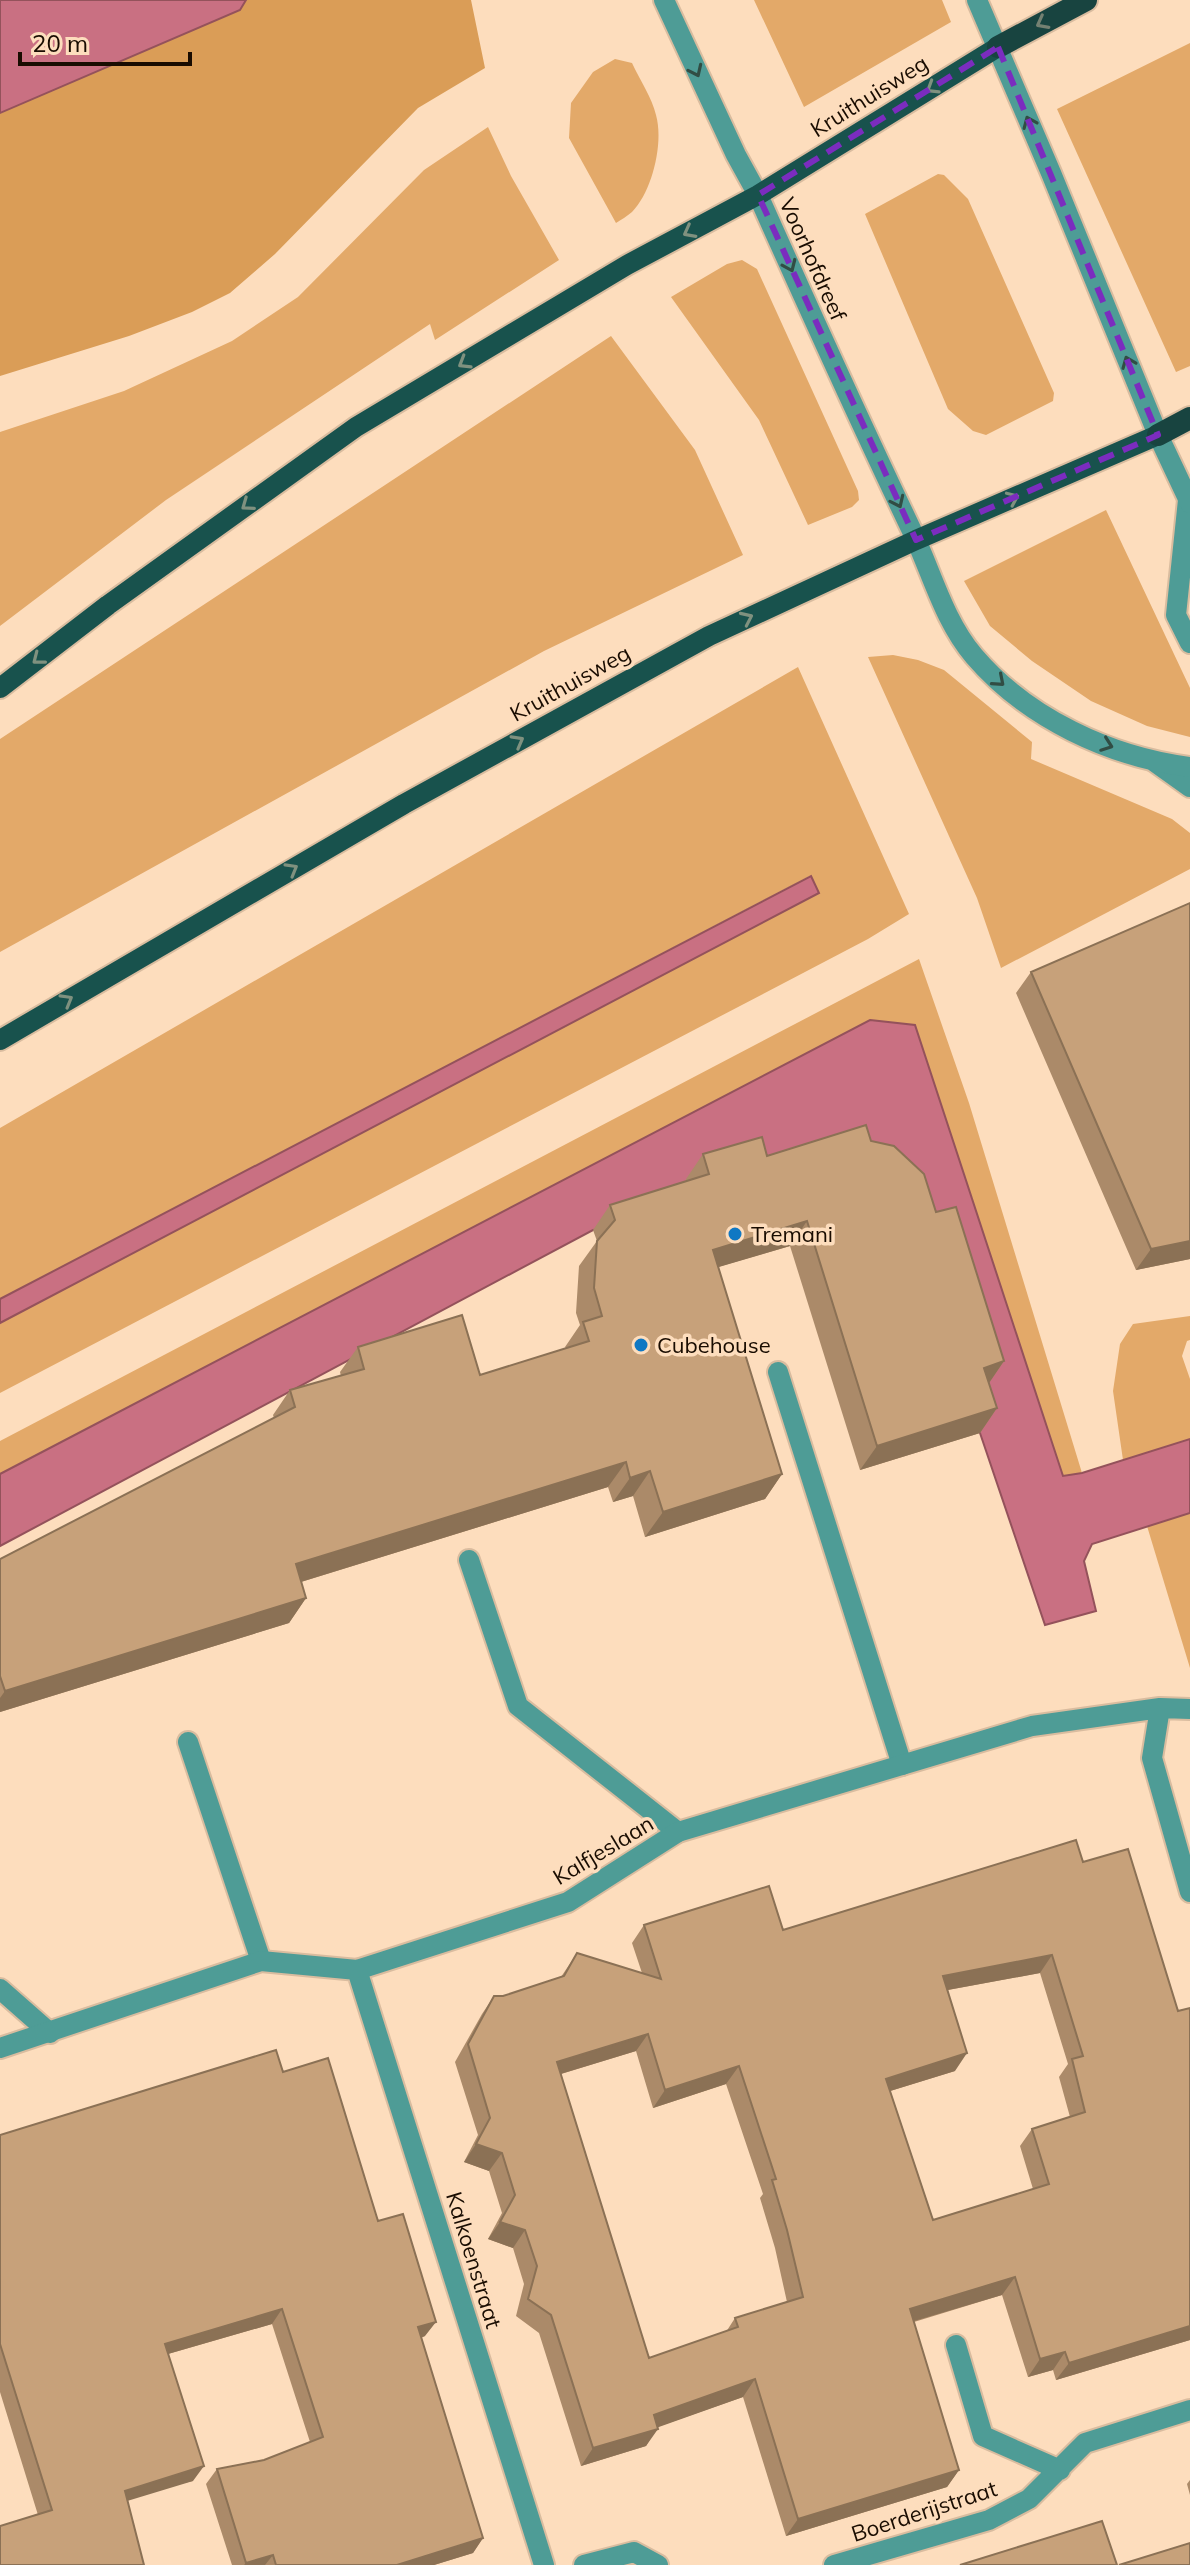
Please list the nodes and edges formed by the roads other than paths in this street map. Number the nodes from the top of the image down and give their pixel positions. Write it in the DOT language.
graph roads {
  1 [pos="664,0"];
  2 [pos="977,0"];
  3 [pos="1086,0"];
  4 [pos="998,47"];
  5 [pos="758,195"];
  6 [pos="1190,418"];
  7 [pos="1158,435"];
  8 [pos="1189,502"];
  9 [pos="916,540"];
  10 [pos="1190,643"];
  11 [pos="0,688"];
  12 [pos="1155,762"];
  13 [pos="1190,767"];
  14 [pos="1190,787"];
  15 [pos="0,1040"];
  16 [pos="778,1372"];
  17 [pos="469,1560"];
  18 [pos="1160,1708"];
  19 [pos="1190,1709"];
  20 [pos="188,1742"];
  21 [pos="902,1765"];
  22 [pos="678,1832"];
  23 [pos="1190,1892"];
  24 [pos="261,1961"];
  25 [pos="357,1970"];
  26 [pos="0,1989"];
  27 [pos="50,2033"];
  28 [pos="0,2048"];
  29 [pos="956,2345"];
  30 [pos="1190,2410"];
  31 [pos="1060,2470"];
  32 [pos="544,2565"];
  33 [pos="584,2565"];
  34 [pos="658,2565"];
  35 [pos="834,2565"];
  1 -- 5 [label="street, Voorhofdreef, one-way"];
  2 -- 4 [label="street"];
  3 -- 4 [label="highway, Kruithuisweg, one-way"];
  4 -- 5 [label="main road, Kruithuisweg, one-way"];
  7 -- 4 [label="street, one-way"];
  5 -- 9 [label="street, Voorhofdreef, one-way"];
  5 -- 11 [label="main road, Kruithuisweg, one-way"];
  6 -- 7 [label="highway, Kruithuisweg"];
  7 -- 8 [label="street"];
  9 -- 7 [label="main road, Kruithuisweg, one-way"];
  8 -- 10 [label="street"];
  9 -- 12 [label="street, Voorhofdreef, one-way"];
  15 -- 9 [label="main road, Kruithuisweg, one-way"];
  12 -- 13 [label="street"];
  12 -- 14 [label="street"];
  16 -- 21 [label="street"];
  17 -- 22 [label="street"];
  18 -- 19 [label="street, Kalfjeslaan"];
  18 -- 21 [label="street, Kalfjeslaan"];
  18 -- 23 [label="street"];
  20 -- 24 [label="street"];
  21 -- 22 [label="street, Kalfjeslaan"];
  22 -- 25 [label="street, Kalfjeslaan"];
  24 -- 25 [label="street, Kalfjeslaan"];
  24 -- 27 [label="street, Kalfjeslaan"];
  25 -- 32 [label="street, Kalkoenstraat"];
  26 -- 27 [label="street"];
  27 -- 28 [label="street, Kalfjeslaan"];
  29 -- 31 [label="street"];
  30 -- 31 [label="street, Boerderijstraat"];
  31 -- 35 [label="street, Boerderijstraat"];
  33 -- 34 [label="street"];
}
